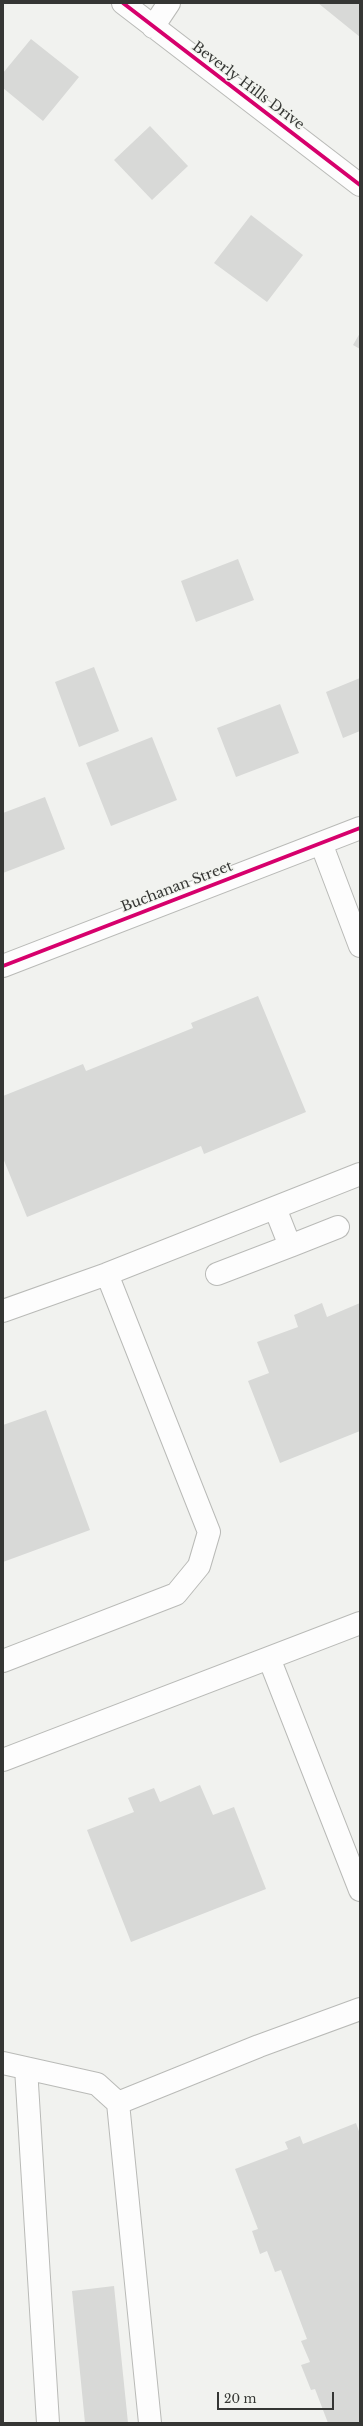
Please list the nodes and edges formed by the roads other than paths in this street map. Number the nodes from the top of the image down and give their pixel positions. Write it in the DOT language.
graph roads {
  1 [pos="123,3"];
  2 [pos="169,3"];
  3 [pos="153,27"];
  4 [pos="360,185"];
  5 [pos="360,828"];
  6 [pos="321,843"];
  7 [pos="360,946"];
  8 [pos="3,966"];
  9 [pos="360,1174"];
  10 [pos="275,1208"];
  11 [pos="338,1227"];
  12 [pos="290,1246"];
  13 [pos="107,1274"];
  14 [pos="217,1274"];
  15 [pos="3,1311"];
  16 [pos="360,1623"];
  17 [pos="270,1658"];
  18 [pos="3,1661"];
  19 [pos="3,1760"];
  20 [pos="360,1890"];
  21 [pos="360,2009"];
  22 [pos="3,2063"];
  23 [pos="26,2068"];
  24 [pos="118,2103"];
  25 [pos="48,2423"];
  26 [pos="150,2423"];
  1 -- 3 [label="street, Beverly Hills Drive"];
  2 -- 3 [label="street"];
  3 -- 4 [label="street, Beverly Hills Drive"];
  5 -- 6 [label="street, Buchanan Street"];
  6 -- 7 [label="street"];
  6 -- 8 [label="street, Buchanan Street"];
  9 -- 10 [label="street"];
  10 -- 12 [label="street"];
  10 -- 13 [label="street"];
  11 -- 12 [label="street"];
  12 -- 14 [label="street"];
  13 -- 15 [label="street"];
  13 -- 18 [label="street"];
  16 -- 17 [label="street"];
  17 -- 19 [label="street"];
  17 -- 20 [label="street"];
  21 -- 24 [label="street"];
  22 -- 23 [label="street"];
  23 -- 24 [label="street"];
  23 -- 25 [label="street"];
  24 -- 26 [label="street"];
}
